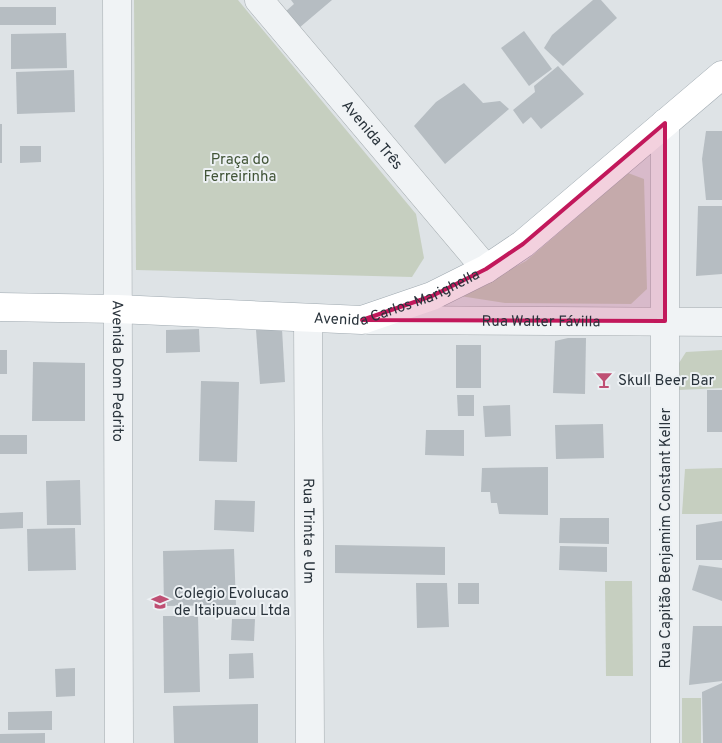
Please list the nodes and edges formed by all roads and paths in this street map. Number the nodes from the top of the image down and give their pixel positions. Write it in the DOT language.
graph roads {
  1 [pos="117,0"];
  2 [pos="259,0"];
  3 [pos="722,75"];
  4 [pos="665,123"];
  5 [pos="486,269"];
  6 [pos="0,307"];
  7 [pos="117,309"];
  8 [pos="308,319"];
  9 [pos="362,320"];
  10 [pos="665,320"];
  11 [pos="722,322"];
  12 [pos="119,743"];
  13 [pos="310,743"];
  14 [pos="666,743"];
  1 -- 7 [label="street, Avenida Dom Pedrito"];
  2 -- 5 [label="street, Avenida Três"];
  3 -- 4 [label="main road, Avenida Carlos Marighella"];
  4 -- 5 [label="main road, Avenida Carlos Marighella"];
  4 -- 10 [label="street, Rua Capitão Benjamim Constant Keller"];
  5 -- 9 [label="main road, Avenida Carlos Marighella"];
  6 -- 7 [label="main road, Avenida Carlos Marighella"];
  7 -- 8 [label="main road, Avenida Carlos Marighella"];
  7 -- 12 [label="street, Avenida Dom Pedrito"];
  8 -- 9 [label="main road, Avenida Carlos Marighella"];
  8 -- 13 [label="street, Rua Trinta e Um"];
  9 -- 10 [label="street, Rua Walter Fávilla"];
  10 -- 11 [label="street, Rua Walter Fávilla"];
  10 -- 14 [label="street, Rua Capitão Benjamim Constant Keller"];
}
